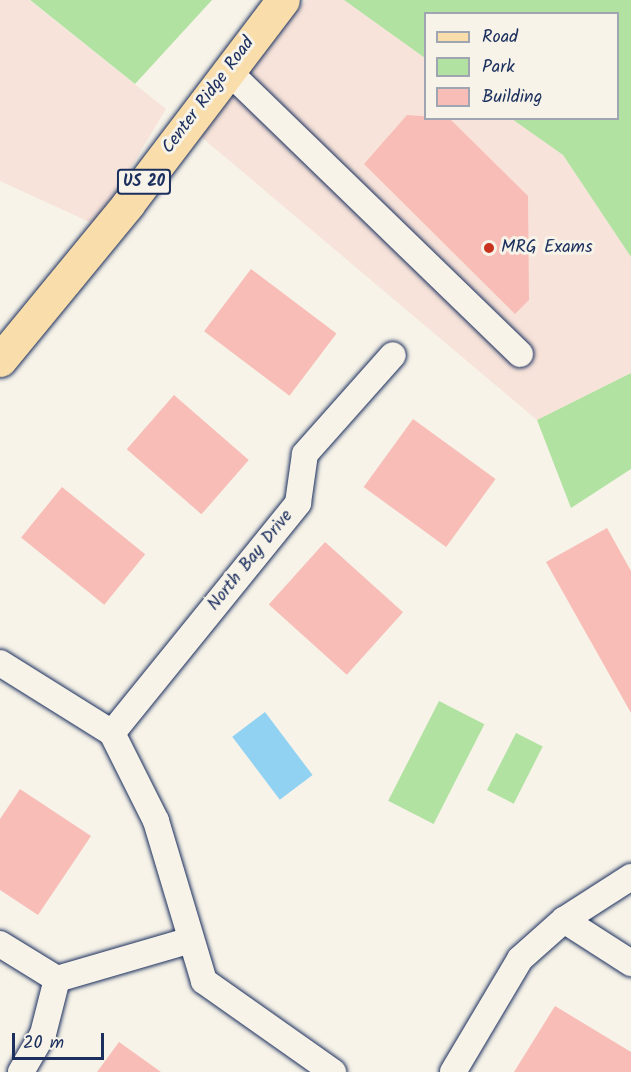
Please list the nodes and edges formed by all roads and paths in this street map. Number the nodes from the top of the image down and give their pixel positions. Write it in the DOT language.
graph roads {
  1 [pos="284,0"];
  2 [pos="227,70"];
  3 [pos="520,354"];
  4 [pos="393,355"];
  5 [pos="0,360"];
  6 [pos="0,663"];
  7 [pos="112,733"];
  8 [pos="631,877"];
  9 [pos="564,920"];
  10 [pos="188,941"];
  11 [pos="0,944"];
  12 [pos="631,963"];
  13 [pos="57,979"];
  14 [pos="21,1072"];
  15 [pos="333,1072"];
  16 [pos="453,1072"];
  1 -- 2 [label="main road, Center Ridge Road / US 20"];
  2 -- 3 [label="street"];
  2 -- 5 [label="main road, Center Ridge Road / US 20"];
  4 -- 7 [label="street, North Bay Drive"];
  6 -- 7 [label="street"];
  7 -- 10 [label="street"];
  8 -- 9 [label="street"];
  9 -- 12 [label="street"];
  9 -- 16 [label="street"];
  10 -- 13 [label="street"];
  10 -- 15 [label="street"];
  11 -- 13 [label="street"];
  13 -- 14 [label="street"];
}
